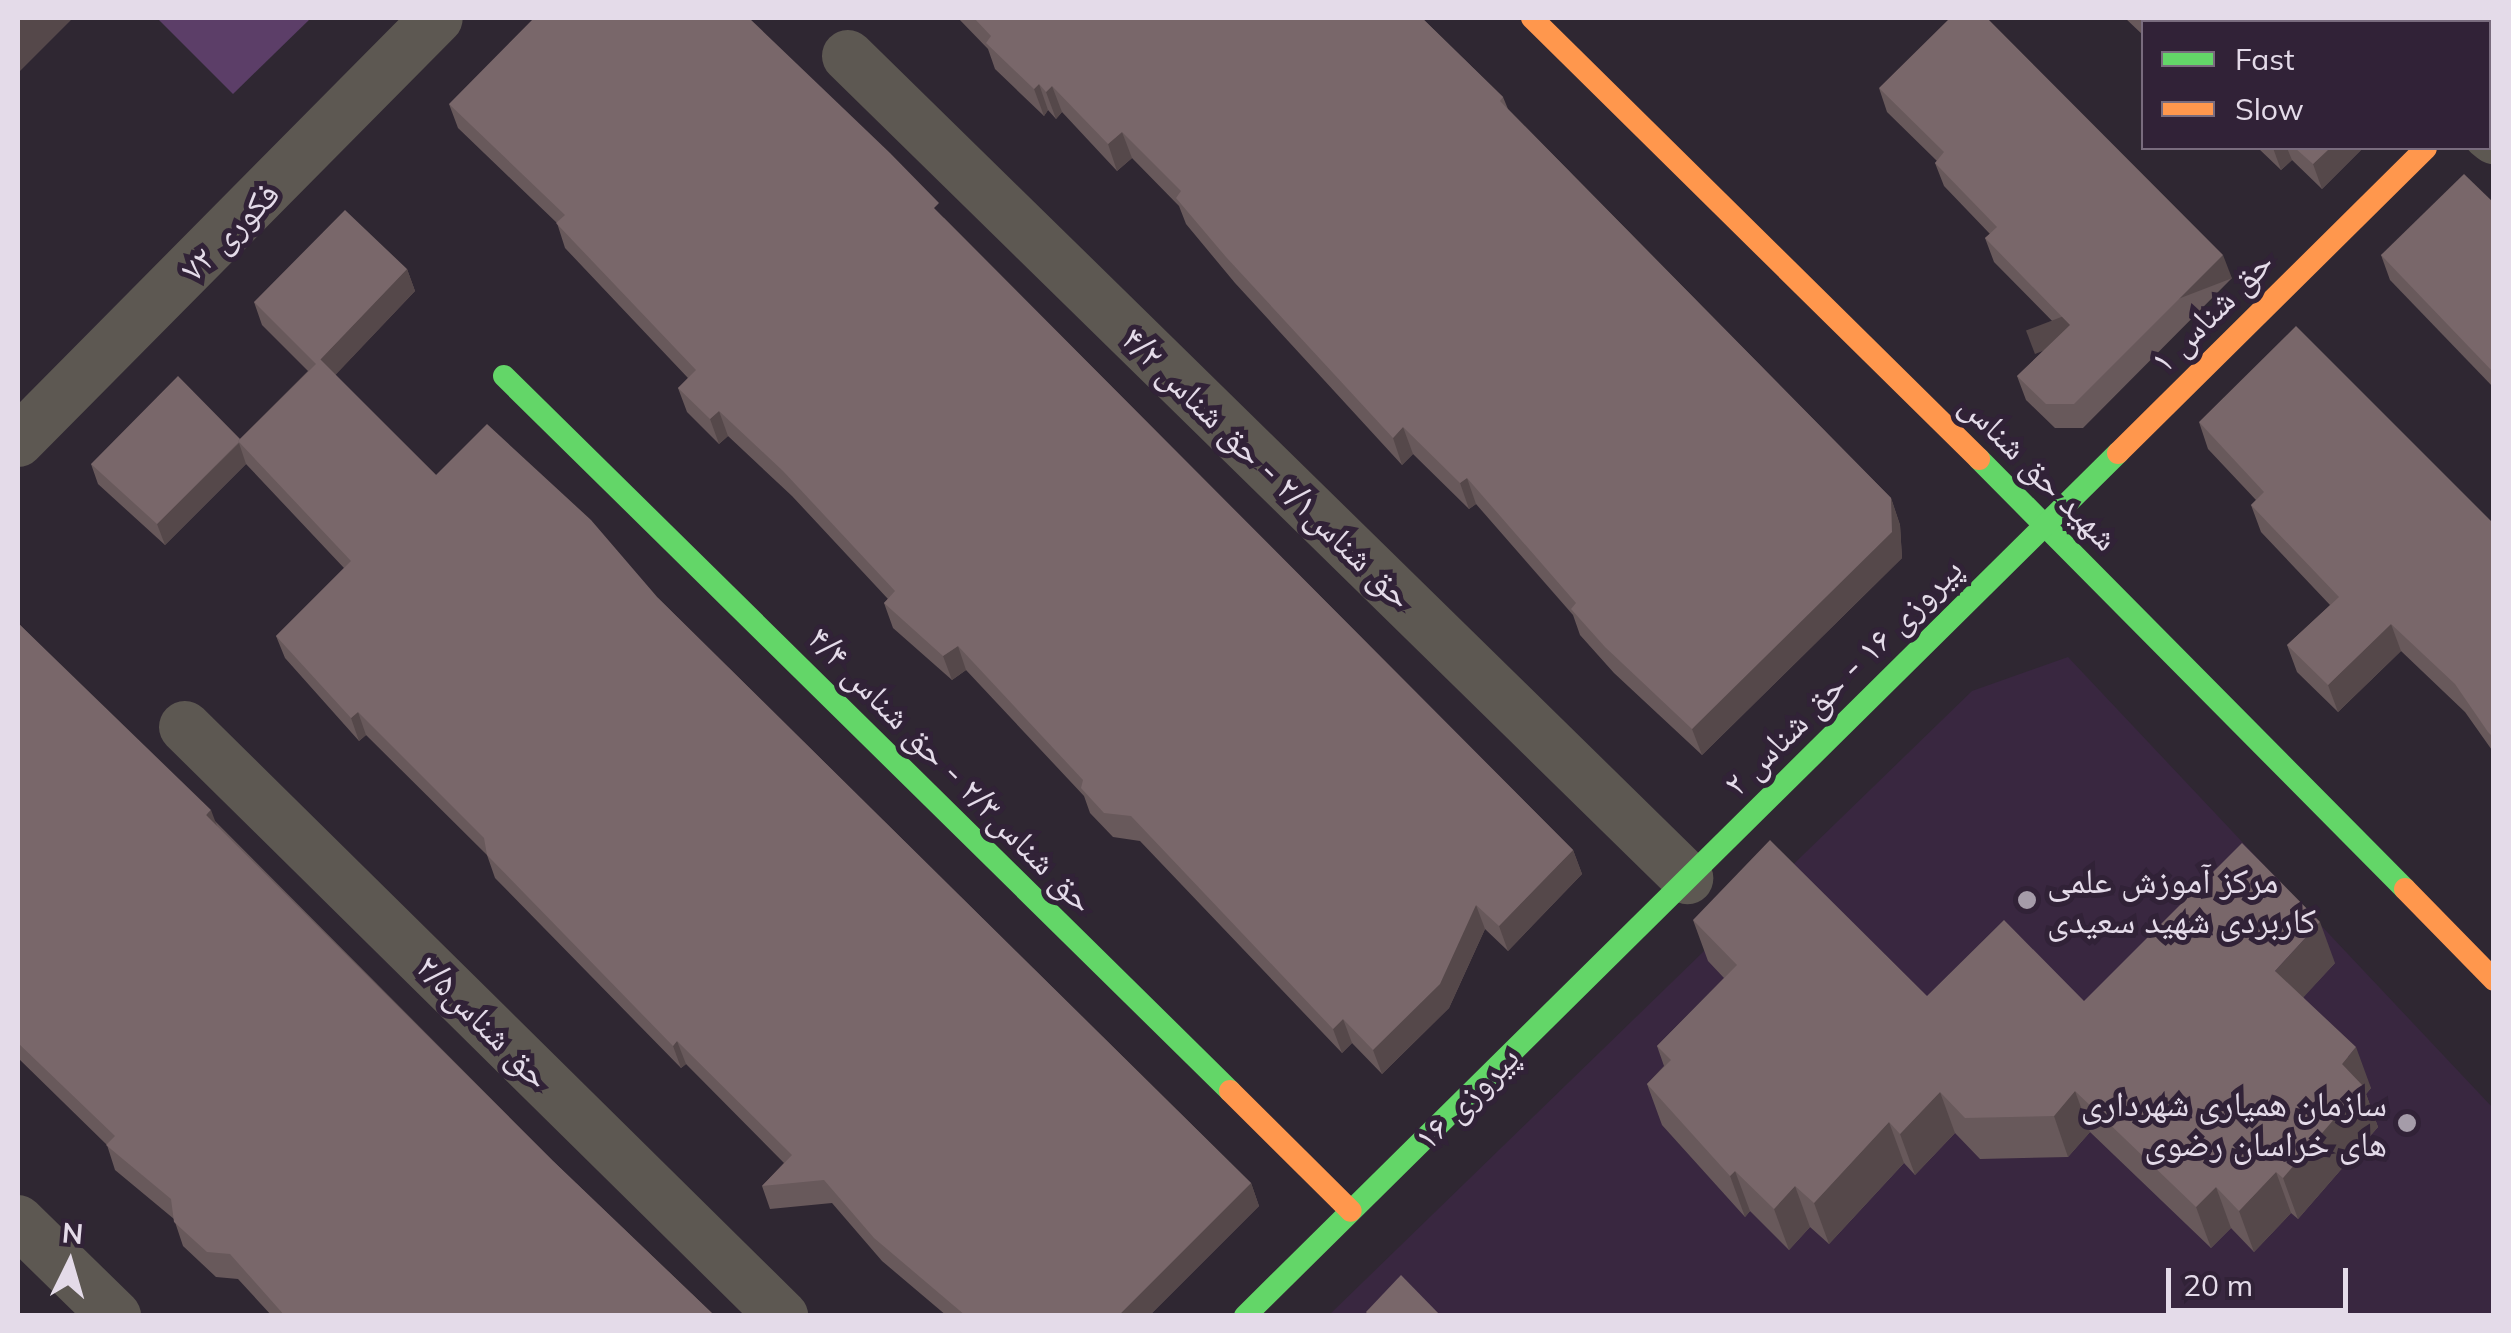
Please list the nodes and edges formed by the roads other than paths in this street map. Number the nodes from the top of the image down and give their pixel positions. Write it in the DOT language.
graph roads {
  1 [pos="436,18"];
  2 [pos="1532,18"];
  3 [pos="848,56"];
  4 [pos="2424,150"];
  5 [pos="504,376"];
  6 [pos="18,441"];
  7 [pos="2046,524"];
  8 [pos="185,726"];
  9 [pos="1687,878"];
  10 [pos="2494,980"];
  11 [pos="1351,1211"];
  12 [pos="18,1220"];
  13 [pos="115,1316"];
  14 [pos="782,1316"];
  15 [pos="1245,1316"];
  1 -- 6 [label="street, فکوری ۷۲"];
  2 -- 7 [label="street, شهید حق شناس"];
  3 -- 9 [label="street, حق شناس۲/۱ - حق شناس ۴/۲"];
  4 -- 7 [label="street, حق شناس ۱"];
  5 -- 11 [label="street, حق شناس۲/۳ - حق شناس ۴/۴"];
  7 -- 9 [label="street, پیروزی ۱۶ - حق شناس ۲"];
  7 -- 10 [label="street, شهید حق شناس"];
  8 -- 14 [label="street, حق شناس۲/۵"];
  9 -- 11 [label="street, پیروزی ۱۶"];
  11 -- 15 [label="street, پیروزی ۱۶"];
  12 -- 13 [label="street"];
}
